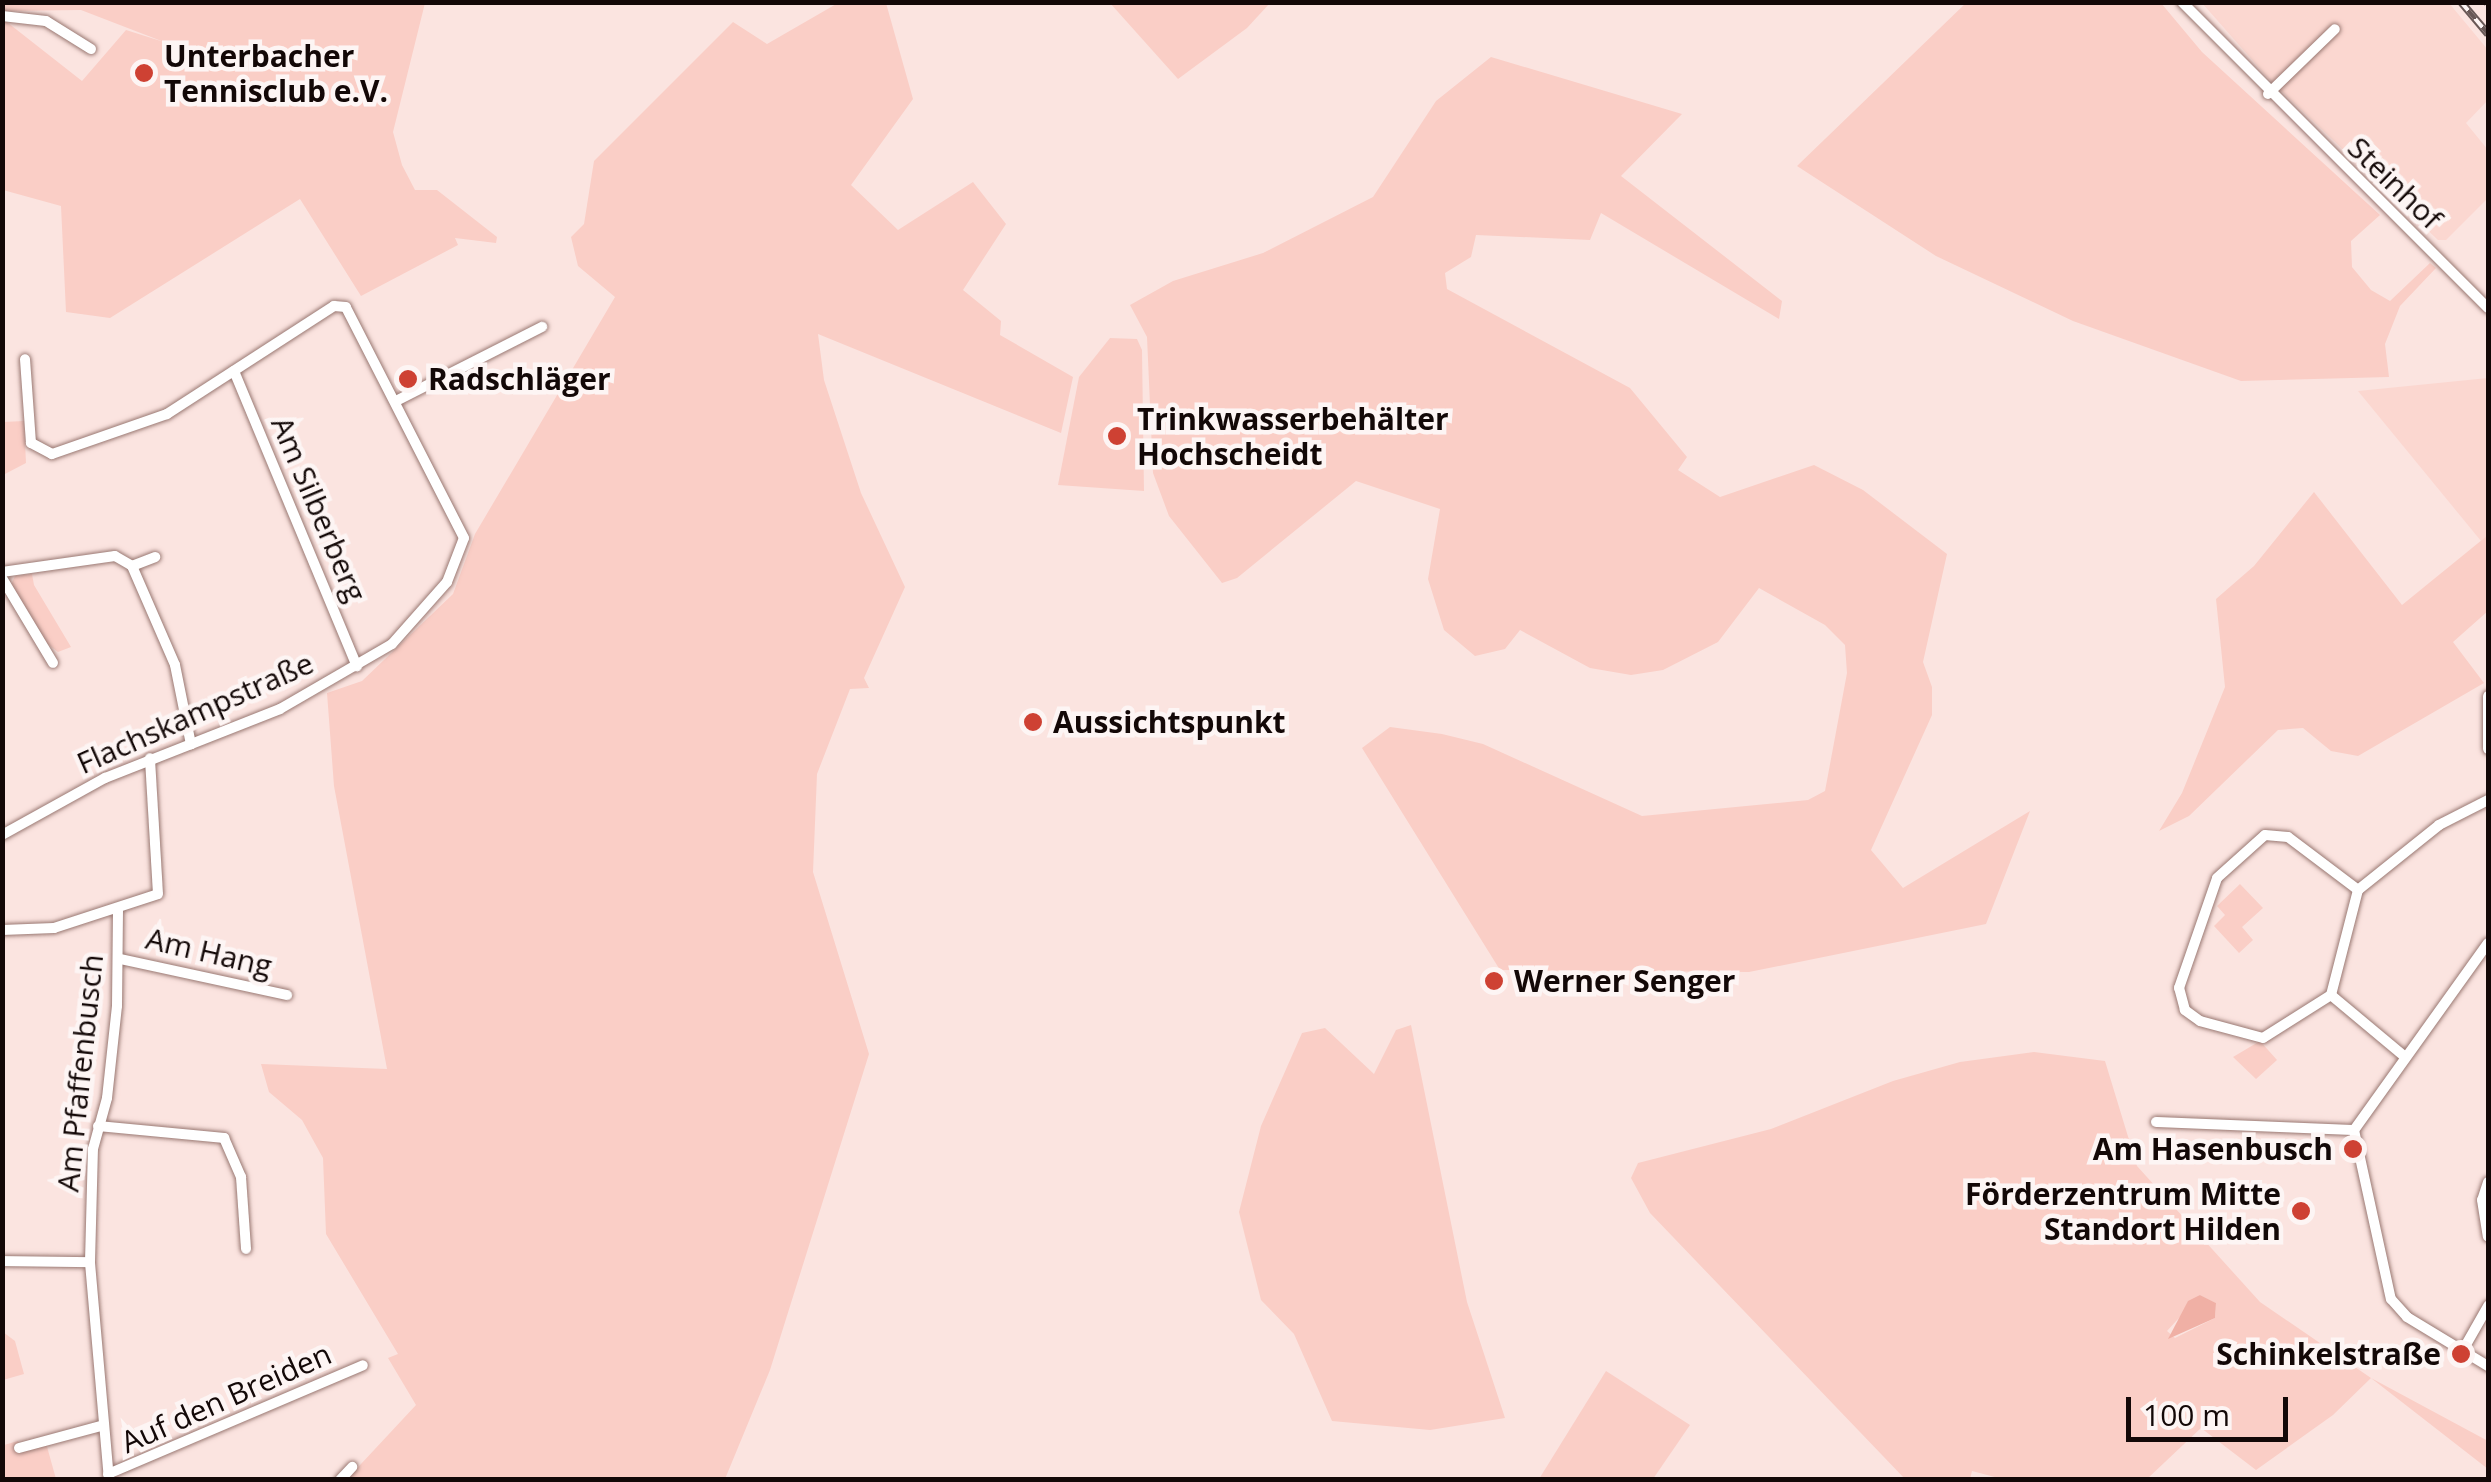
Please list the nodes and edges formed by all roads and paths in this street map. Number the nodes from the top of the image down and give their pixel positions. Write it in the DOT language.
graph roads {
  1 [pos="2182,2"];
  2 [pos="2,16"];
  3 [pos="2335,29"];
  4 [pos="91,49"];
  5 [pos="2268,94"];
  6 [pos="2488,308"];
  7 [pos="542,328"];
  8 [pos="25,360"];
  9 [pos="234,372"];
  10 [pos="396,401"];
  11 [pos="155,557"];
  12 [pos="132,566"];
  13 [pos="2,575"];
  14 [pos="52,662"];
  15 [pos="357,666"];
  16 [pos="2488,696"];
  17 [pos="191,744"];
  18 [pos="2488,749"];
  19 [pos="150,758"];
  20 [pos="2488,800"];
  21 [pos="2,835"];
  22 [pos="2358,890"];
  23 [pos="118,911"];
  24 [pos="2,930"];
  25 [pos="2488,943"];
  26 [pos="120,959"];
  27 [pos="287,995"];
  28 [pos="2331,995"];
  29 [pos="2404,1056"];
  30 [pos="2156,1122"];
  31 [pos="98,1126"];
  32 [pos="2354,1130"];
  33 [pos="2488,1182"];
  34 [pos="2488,1237"];
  35 [pos="246,1249"];
  36 [pos="2,1261"];
  37 [pos="90,1262"];
  38 [pos="2488,1306"];
  39 [pos="2463,1350"];
  40 [pos="362,1364"];
  41 [pos="2488,1366"];
  42 [pos="104,1425"];
  43 [pos="19,1448"];
  44 [pos="352,1467"];
  45 [pos="109,1477"];
  46 [pos="340,1480"];
  1 -- 5 [label="street, Steinhof"];
  2 -- 4 [label="street"];
  3 -- 5 [label="street"];
  5 -- 6 [label="street, Steinhof"];
  7 -- 10 [label="street"];
  8 -- 9 [label="street, Flachskampstraße"];
  9 -- 10 [label="street, Flachskampstraße"];
  9 -- 15 [label="street, Am Silberberg"];
  10 -- 15 [label="street, Flachskampstraße"];
  11 -- 12 [label="street"];
  12 -- 13 [label="street"];
  12 -- 17 [label="street"];
  13 -- 14 [label="street"];
  15 -- 17 [label="street, Flachskampstraße"];
  16 -- 18 [label="street"];
  17 -- 19 [label="street, Flachskampstraße"];
  19 -- 21 [label="street, Flachskampstraße"];
  19 -- 23 [label="street"];
  20 -- 22 [label="street"];
  22 -- 28 [label="street"];
  22 -- 28 [label="street"];
  23 -- 24 [label="street"];
  23 -- 26 [label="street, Am Pfaffenbusch"];
  25 -- 29 [label="street"];
  26 -- 27 [label="street, Am Hang"];
  26 -- 31 [label="street, Am Pfaffenbusch"];
  28 -- 29 [label="street"];
  29 -- 32 [label="street"];
  30 -- 32 [label="street"];
  31 -- 35 [label="street"];
  31 -- 37 [label="street, Am Pfaffenbusch"];
  32 -- 39 [label="street"];
  33 -- 34 [label="street"];
  36 -- 37 [label="street"];
  37 -- 42 [label="street, Am Pfaffenbusch"];
  38 -- 39 [label="street"];
  39 -- 41 [label="street"];
  40 -- 45 [label="street, Auf den Breiden"];
  42 -- 43 [label="street"];
  42 -- 45 [label="street, Am Pfaffenbusch"];
  44 -- 46 [label="street"];
}
